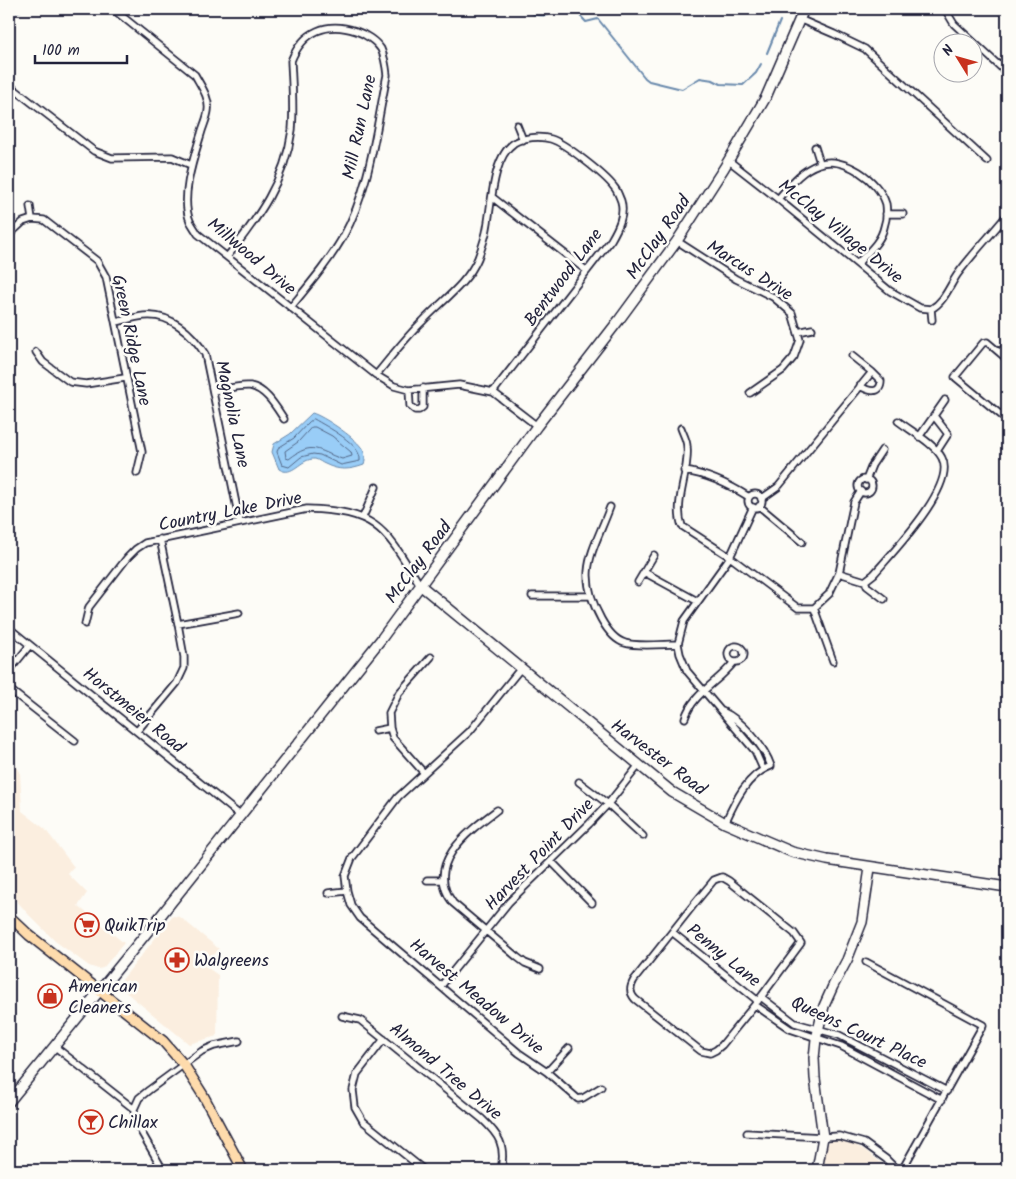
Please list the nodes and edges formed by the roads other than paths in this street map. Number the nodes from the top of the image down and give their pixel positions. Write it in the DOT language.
graph roads {
  1 [pos="113,9"];
  2 [pos="804,9"];
  3 [pos="944,9"];
  4 [pos="799,20"];
  5 [pos="1007,58"];
  6 [pos="1000,66"];
  7 [pos="1007,73"];
  8 [pos="9,85"];
  9 [pos="517,125"];
  10 [pos="523,140"];
  11 [pos="814,147"];
  12 [pos="728,160"];
  13 [pos="987,161"];
  14 [pos="820,163"];
  15 [pos="191,165"];
  16 [pos="492,197"];
  17 [pos="778,199"];
  18 [pos="30,206"];
  19 [pos="886,214"];
  20 [pos="903,214"];
  21 [pos="1007,214"];
  22 [pos="32,219"];
  23 [pos="9,235"];
  24 [pos="677,241"];
  25 [pos="227,258"];
  26 [pos="857,264"];
  27 [pos="587,271"];
  28 [pos="291,307"];
  29 [pos="931,309"];
  30 [pos="932,320"];
  31 [pos="116,322"];
  32 [pos="812,329"];
  33 [pos="798,332"];
  34 [pos="1007,344"];
  35 [pos="36,352"];
  36 [pos="1000,353"];
  37 [pos="852,356"];
  38 [pos="1007,359"];
  39 [pos="872,372"];
  40 [pos="376,375"];
  41 [pos="125,378"];
  42 [pos="860,386"];
  43 [pos="423,388"];
  44 [pos="409,390"];
  45 [pos="214,391"];
  46 [pos="493,392"];
  47 [pos="750,393"];
  48 [pos="946,400"];
  49 [pos="934,416"];
  50 [pos="284,419"];
  51 [pos="1007,420"];
  52 [pos="898,421"];
  53 [pos="537,426"];
  54 [pos="681,428"];
  55 [pos="919,437"];
  56 [pos="882,450"];
  57 [pos="937,451"];
  58 [pos="684,470"];
  59 [pos="137,473"];
  60 [pos="866,480"];
  61 [pos="376,487"];
  62 [pos="861,491"];
  63 [pos="750,497"];
  64 [pos="761,498"];
  65 [pos="610,507"];
  66 [pos="756,507"];
  67 [pos="363,517"];
  68 [pos="240,524"];
  69 [pos="160,539"];
  70 [pos="802,542"];
  71 [pos="654,555"];
  72 [pos="730,557"];
  73 [pos="644,572"];
  74 [pos="839,573"];
  75 [pos="866,581"];
  76 [pos="638,582"];
  77 [pos="420,585"];
  78 [pos="532,596"];
  79 [pos="590,596"];
  80 [pos="884,599"];
  81 [pos="697,601"];
  82 [pos="814,608"];
  83 [pos="240,613"];
  84 [pos="84,624"];
  85 [pos="178,624"];
  86 [pos="9,628"];
  87 [pos="678,644"];
  88 [pos="30,645"];
  89 [pos="431,657"];
  90 [pos="833,661"];
  91 [pos="734,662"];
  92 [pos="522,668"];
  93 [pos="9,671"];
  94 [pos="9,689"];
  95 [pos="704,690"];
  96 [pos="722,710"];
  97 [pos="685,718"];
  98 [pos="390,728"];
  99 [pos="137,731"];
  100 [pos="375,731"];
  101 [pos="75,741"];
  102 [pos="639,765"];
  103 [pos="763,769"];
  104 [pos="424,773"];
  105 [pos="579,782"];
  106 [pos="608,804"];
  107 [pos="498,810"];
  108 [pos="241,816"];
  109 [pos="725,823"];
  110 [pos="643,836"];
  111 [pos="552,861"];
  112 [pos="870,868"];
  113 [pos="427,880"];
  114 [pos="443,880"];
  115 [pos="1007,887"];
  116 [pos="347,891"];
  117 [pos="328,893"];
  118 [pos="592,903"];
  119 [pos="9,916"];
  120 [pos="485,931"];
  121 [pos="672,932"];
  122 [pos="866,962"];
  123 [pos="540,969"];
  124 [pos="441,986"];
  125 [pos="100,990"];
  126 [pos="758,1001"];
  127 [pos="342,1016"];
  128 [pos="818,1029"];
  129 [pos="384,1039"];
  130 [pos="816,1039"];
  131 [pos="239,1041"];
  132 [pos="54,1046"];
  133 [pos="569,1048"];
  134 [pos="184,1065"];
  135 [pos="546,1072"];
  136 [pos="601,1087"];
  137 [pos="947,1091"];
  138 [pos="942,1100"];
  139 [pos="9,1102"];
  140 [pos="134,1109"];
  141 [pos="747,1134"];
  142 [pos="823,1137"];
  143 [pos="1007,1164"];
  144 [pos="163,1170"];
  145 [pos="243,1170"];
  146 [pos="424,1170"];
  147 [pos="501,1170"];
  148 [pos="817,1170"];
  149 [pos="896,1170"];
  150 [pos="902,1170"];
  151 [pos="1004,1170"];
  1 -- 15 [label="street, Millwood Drive"];
  2 -- 4 [label="main road, McClay Road"];
  3 -- 6 [label="street"];
  4 -- 12 [label="main road, McClay Road"];
  4 -- 13 [label="street"];
  5 -- 6 [label="street"];
  6 -- 7 [label="street"];
  8 -- 15 [label="street"];
  9 -- 10 [label="street"];
  10 -- 16 [label="street"];
  10 -- 27 [label="street, Bentwood Lane"];
  11 -- 14 [label="street"];
  12 -- 17 [label="street, McClay Village Drive"];
  12 -- 24 [label="main road, McClay Road"];
  14 -- 17 [label="street"];
  14 -- 19 [label="street"];
  15 -- 25 [label="street, Millwood Drive"];
  16 -- 27 [label="street"];
  16 -- 40 [label="street"];
  17 -- 26 [label="street, McClay Village Drive"];
  18 -- 22 [label="street"];
  19 -- 20 [label="street"];
  19 -- 26 [label="street"];
  21 -- 29 [label="street"];
  22 -- 23 [label="street"];
  22 -- 31 [label="street, Green Ridge Lane"];
  24 -- 33 [label="street, Marcus Drive"];
  24 -- 53 [label="main road, McClay Road"];
  25 -- 28 [label="street, Millwood Drive"];
  25 -- 28 [label="street, Mill Run Lane"];
  26 -- 29 [label="street, McClay Village Drive"];
  27 -- 46 [label="street, Bentwood Lane"];
  28 -- 40 [label="street, Millwood Drive"];
  29 -- 30 [label="street"];
  31 -- 41 [label="street, Green Ridge Lane"];
  31 -- 45 [label="street, Magnolia Lane"];
  32 -- 33 [label="street"];
  33 -- 47 [label="street"];
  34 -- 36 [label="street"];
  35 -- 41 [label="street"];
  36 -- 38 [label="street"];
  36 -- 51 [label="street"];
  37 -- 39 [label="street"];
  39 -- 42 [label="street"];
  39 -- 42 [label="street"];
  40 -- 44 [label="street, Millwood Drive"];
  41 -- 59 [label="street, Green Ridge Lane"];
  42 -- 64 [label="street"];
  43 -- 44 [label="street, Millwood Drive"];
  43 -- 44 [label="street"];
  43 -- 46 [label="street, Millwood Drive"];
  45 -- 50 [label="street"];
  45 -- 68 [label="street, Magnolia Lane"];
  46 -- 53 [label="street, Millwood Drive"];
  48 -- 49 [label="street"];
  49 -- 55 [label="street"];
  49 -- 57 [label="street"];
  52 -- 55 [label="street"];
  53 -- 77 [label="main road, McClay Road"];
  54 -- 58 [label="street"];
  55 -- 57 [label="street"];
  56 -- 60 [label="street"];
  57 -- 75 [label="street"];
  58 -- 63 [label="street"];
  58 -- 72 [label="street"];
  60 -- 62 [label="street"];
  60 -- 62 [label="street"];
  61 -- 67 [label="street"];
  62 -- 74 [label="street"];
  63 -- 64 [label="street"];
  63 -- 66 [label="street"];
  64 -- 66 [label="street"];
  65 -- 79 [label="street"];
  66 -- 70 [label="street"];
  66 -- 72 [label="street"];
  67 -- 68 [label="street, Country Lake Drive"];
  67 -- 77 [label="street, Country Lake Drive"];
  68 -- 69 [label="street, Country Lake Drive"];
  69 -- 84 [label="street, Country Lake Drive"];
  69 -- 85 [label="street"];
  71 -- 73 [label="street"];
  72 -- 81 [label="street"];
  72 -- 82 [label="street"];
  73 -- 76 [label="street"];
  73 -- 81 [label="street"];
  74 -- 75 [label="street"];
  74 -- 82 [label="street"];
  75 -- 80 [label="street"];
  77 -- 92 [label="main road, Harvester Road"];
  77 -- 108 [label="main road, McClay Road"];
  78 -- 79 [label="street"];
  79 -- 87 [label="street"];
  81 -- 87 [label="street"];
  82 -- 90 [label="street"];
  83 -- 85 [label="street"];
  85 -- 99 [label="street"];
  86 -- 88 [label="street, Horstmeier Road"];
  87 -- 95 [label="street"];
  88 -- 93 [label="street"];
  88 -- 99 [label="street, Horstmeier Road"];
  89 -- 98 [label="street"];
  91 -- 95 [label="street"];
  92 -- 102 [label="main road, Harvester Road"];
  92 -- 104 [label="street, Harvest Meadow Drive"];
  94 -- 101 [label="street"];
  95 -- 96 [label="street"];
  95 -- 97 [label="street"];
  96 -- 103 [label="street"];
  96 -- 103 [label="street"];
  98 -- 100 [label="street"];
  98 -- 104 [label="street"];
  99 -- 108 [label="street, Horstmeier Road"];
  102 -- 106 [label="street, Harvest Point Drive"];
  102 -- 109 [label="main road, Harvester Road"];
  103 -- 109 [label="street"];
  104 -- 116 [label="street, Harvest Meadow Drive"];
  105 -- 106 [label="street"];
  106 -- 110 [label="street"];
  106 -- 111 [label="street, Harvest Point Drive"];
  107 -- 114 [label="street"];
  108 -- 125 [label="main road, McClay Road"];
  109 -- 112 [label="main road, Harvester Road"];
  111 -- 118 [label="street"];
  111 -- 120 [label="street, Harvest Point Drive"];
  112 -- 115 [label="main road, Harvester Road"];
  112 -- 128 [label="main road"];
  113 -- 114 [label="street"];
  114 -- 120 [label="street"];
  116 -- 117 [label="street"];
  116 -- 124 [label="street, Harvest Meadow Drive"];
  119 -- 125 [label="main road"];
  120 -- 123 [label="street"];
  120 -- 124 [label="street, Harvest Point Drive"];
  121 -- 126 [label="street, Penny Lane"];
  121 -- 126 [label="street, Penny Lane"];
  121 -- 126 [label="street, Penny Lane"];
  122 -- 137 [label="street"];
  124 -- 135 [label="street, Harvest Meadow Drive"];
  125 -- 132 [label="main road, McClay Road"];
  125 -- 134 [label="main road"];
  126 -- 128 [label="street, Queens Court Place"];
  126 -- 130 [label="street, Queens Court Place"];
  127 -- 129 [label="street, Almond Tree Drive"];
  128 -- 130 [label="main road"];
  128 -- 137 [label="street, Queens Court Place"];
  129 -- 146 [label="street"];
  129 -- 147 [label="street, Almond Tree Drive"];
  130 -- 138 [label="street, Queens Court Place"];
  130 -- 142 [label="main road"];
  131 -- 134 [label="street"];
  132 -- 139 [label="main road, McClay Road"];
  132 -- 140 [label="street"];
  133 -- 135 [label="street"];
  134 -- 140 [label="street"];
  134 -- 145 [label="main road"];
  135 -- 136 [label="street, Harvest Meadow Drive"];
  137 -- 138 [label="street"];
  138 -- 150 [label="street"];
  140 -- 144 [label="street"];
  141 -- 142 [label="street"];
  142 -- 148 [label="main road"];
  142 -- 149 [label="street"];
  143 -- 151 [label="main road"];
}
